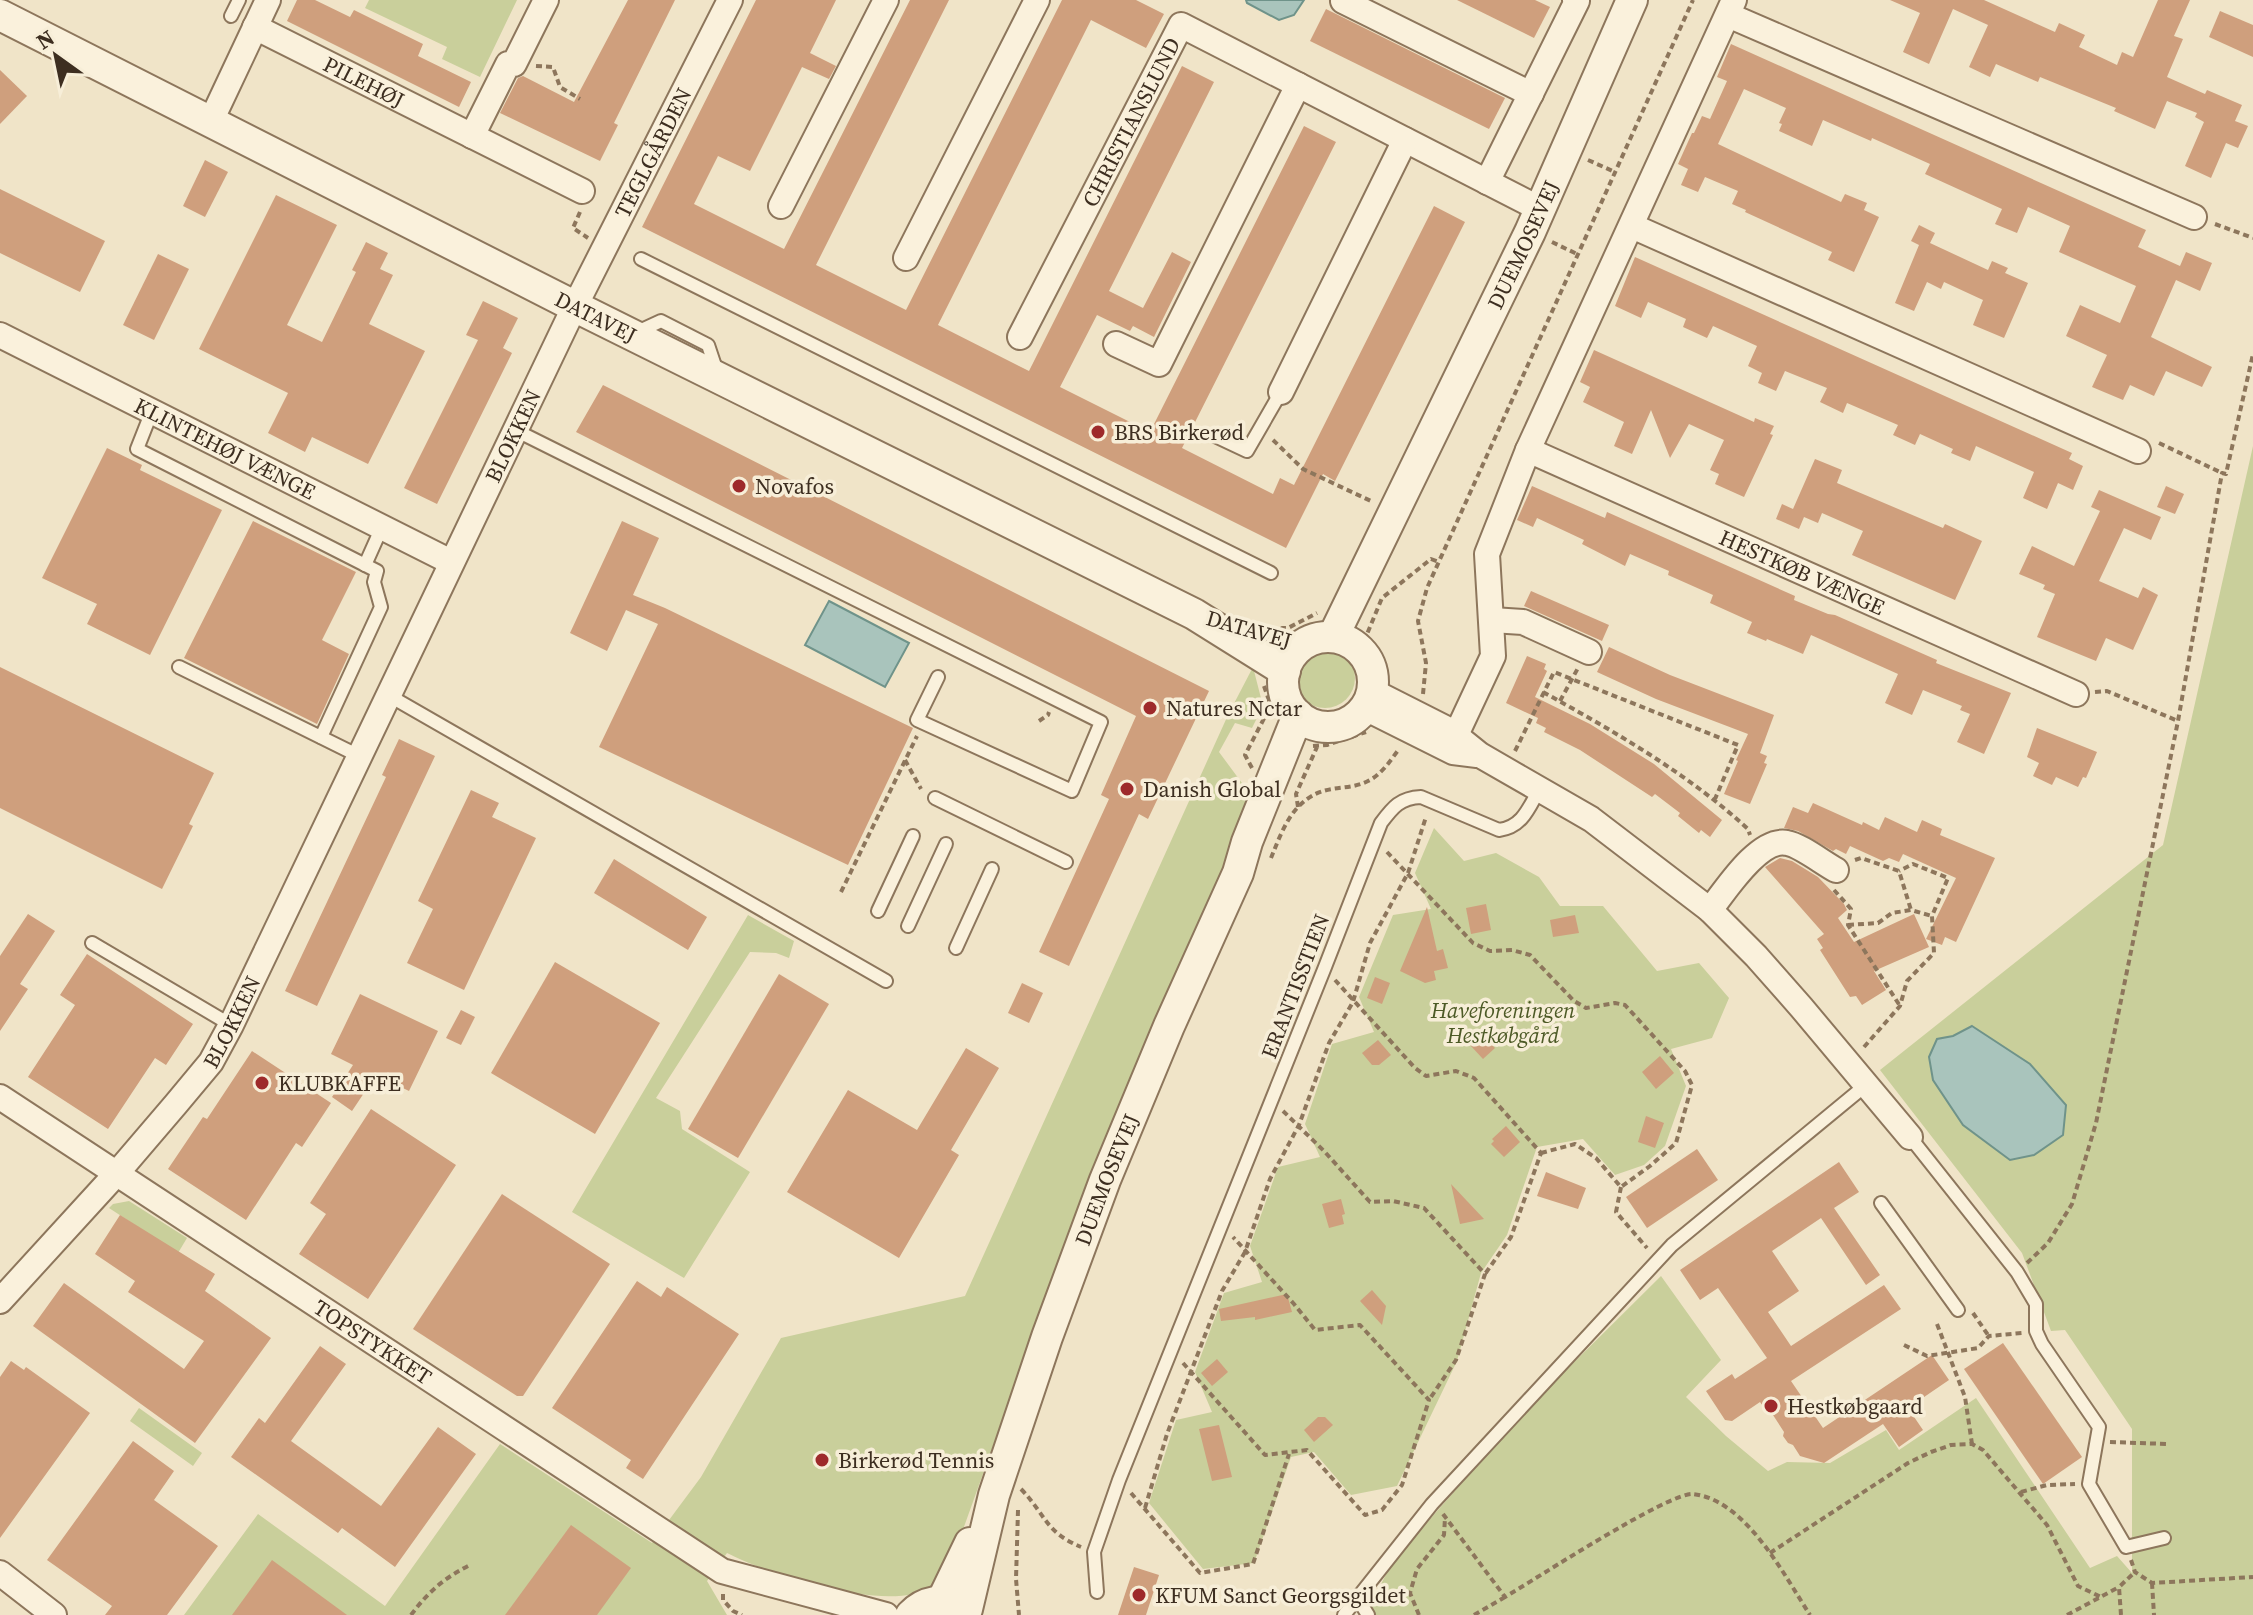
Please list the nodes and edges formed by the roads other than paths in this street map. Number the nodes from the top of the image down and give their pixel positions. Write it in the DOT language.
graph roads {
  1 [pos="239,0"];
  2 [pos="268,0"];
  3 [pos="546,0"];
  4 [pos="730,0"];
  5 [pos="886,0"];
  6 [pos="1037,0"];
  7 [pos="1575,0"];
  8 [pos="1632,0"];
  9 [pos="1343,1"];
  10 [pos="1731,7"];
  11 [pos="0,15"];
  12 [pos="231,16"];
  13 [pos="255,27"];
  14 [pos="1298,85"];
  15 [pos="1531,94"];
  16 [pos="211,121"];
  17 [pos="472,136"];
  18 [pos="1405,140"];
  19 [pos="1487,182"];
  20 [pos="582,191"];
  21 [pos="781,206"];
  22 [pos="1540,209"];
  23 [pos="2194,217"];
  24 [pos="1632,226"];
  25 [pos="906,258"];
  26 [pos="641,259"];
  27 [pos="574,306"];
  28 [pos="0,335"];
  29 [pos="1020,337"];
  30 [pos="1116,344"];
  31 [pos="1281,392"];
  32 [pos="152,411"];
  33 [pos="515,430"];
  34 [pos="1213,435"];
  35 [pos="1528,450"];
  36 [pos="2138,451"];
  37 [pos="382,527"];
  38 [pos="451,562"];
  39 [pos="365,565"];
  40 [pos="1271,573"];
  41 [pos="1492,620"];
  42 [pos="1354,632"];
  43 [pos="1589,652"];
  44 [pos="1273,655"];
  45 [pos="179,667"];
  46 [pos="938,677"];
  47 [pos="2076,694"];
  48 [pos="388,695"];
  49 [pos="1370,709"];
  50 [pos="1412,722"];
  51 [pos="1306,734"];
  52 [pos="1456,735"];
  53 [pos="321,737"];
  54 [pos="1480,755"];
  55 [pos="359,756"];
  56 [pos="1540,788"];
  57 [pos="935,798"];
  58 [pos="913,836"];
  59 [pos="946,844"];
  60 [pos="1066,862"];
  61 [pos="992,869"];
  62 [pos="1836,870"];
  63 [pos="1710,910"];
  64 [pos="878,911"];
  65 [pos="908,926"];
  66 [pos="92,943"];
  67 [pos="956,948"];
  68 [pos="886,981"];
  69 [pos="231,1025"];
  70 [pos="1866,1085"];
  71 [pos="0,1097"];
  72 [pos="1910,1137"];
  73 [pos="117,1173"];
  74 [pos="1881,1203"];
  75 [pos="0,1301"];
  76 [pos="1962,1308"];
  77 [pos="2164,1538"];
  78 [pos="0,1573"];
  79 [pos="751,1581"];
  80 [pos="1097,1592"];
  81 [pos="1358,1599"];
  82 [pos="961,1608"];
  83 [pos="54,1615"];
  84 [pos="818,1615"];
  85 [pos="886,1615"];
  86 [pos="911,1615"];
  87 [pos="1344,1615"];
  88 [pos="1368,1615"];
  1 -- 12 [label="lane"];
  2 -- 13 [label="street"];
  3 -- 17 [label="street"];
  4 -- 27 [label="street, TEGLGÅRDEN"];
  5 -- 21 [label="street"];
  6 -- 25 [label="street"];
  7 -- 15 [label="street"];
  8 -- 22 [label="street, DUEMOSEVEJ"];
  9 -- 15 [label="street"];
  10 -- 23 [label="street"];
  10 -- 24 [label="street"];
  11 -- 16 [label="street, DATAVEJ"];
  13 -- 16 [label="street"];
  13 -- 17 [label="street, PILEHØJ"];
  14 -- 18 [label="street, CHRISTIANSLUND"];
  14 -- 29 [label="street, CHRISTIANSLUND"];
  14 -- 30 [label="street"];
  15 -- 19 [label="street"];
  16 -- 27 [label="street, DATAVEJ"];
  17 -- 20 [label="street, PILEHØJ"];
  18 -- 19 [label="street, CHRISTIANSLUND"];
  18 -- 31 [label="street"];
  19 -- 22 [label="street, CHRISTIANSLUND"];
  22 -- 42 [label="street, DUEMOSEVEJ"];
  24 -- 35 [label="street"];
  24 -- 36 [label="street"];
  26 -- 40 [label="lane"];
  27 -- 33 [label="street, BLOKKEN"];
  27 -- 44 [label="street, DATAVEJ"];
  28 -- 32 [label="street, KLINTEHØJ VÆNGE"];
  31 -- 34 [label="lane"];
  32 -- 37 [label="street, KLINTEHØJ VÆNGE"];
  32 -- 39 [label="lane"];
  33 -- 38 [label="street, BLOKKEN"];
  33 -- 46 [label="lane"];
  35 -- 41 [label="street"];
  35 -- 47 [label="street, HESTKØB VÆNGE"];
  37 -- 38 [label="street, KLINTEHØJ VÆNGE"];
  37 -- 39 [label="lane"];
  38 -- 48 [label="street, BLOKKEN"];
  39 -- 53 [label="lane"];
  41 -- 43 [label="street"];
  41 -- 52 [label="street"];
  42 -- 44 [label="street"];
  42 -- 49 [label="street"];
  44 -- 51 [label="street"];
  45 -- 53 [label="lane"];
  48 -- 55 [label="street, BLOKKEN"];
  48 -- 68 [label="lane"];
  49 -- 50 [label="street"];
  49 -- 51 [label="street"];
  50 -- 52 [label="street"];
  50 -- 54 [label="street"];
  51 -- 82 [label="street, DUEMOSEVEJ"];
  52 -- 54 [label="street"];
  53 -- 55 [label="lane"];
  54 -- 56 [label="street"];
  55 -- 69 [label="street, BLOKKEN"];
  56 -- 63 [label="street"];
  56 -- 80 [label="lane, ERANTISSTIEN"];
  57 -- 60 [label="lane"];
  58 -- 64 [label="lane"];
  59 -- 65 [label="lane"];
  61 -- 67 [label="lane"];
  62 -- 63 [label="street"];
  63 -- 70 [label="street"];
  66 -- 69 [label="lane"];
  69 -- 73 [label="street, BLOKKEN"];
  70 -- 72 [label="street"];
  70 -- 81 [label="lane"];
  71 -- 73 [label="street, TOPSTYKKET"];
  72 -- 77 [label="lane"];
  73 -- 75 [label="street, BLOKKEN"];
  73 -- 79 [label="street, TOPSTYKKET"];
  74 -- 76 [label="lane"];
  78 -- 83 [label="street"];
  79 -- 84 [label="street, TOPSTYKKET"];
  79 -- 85 [label="street, TOPSTYKKET"];
  81 -- 87 [label="lane"];
  81 -- 88 [label="lane"];
  82 -- 86 [label="street"];
}
